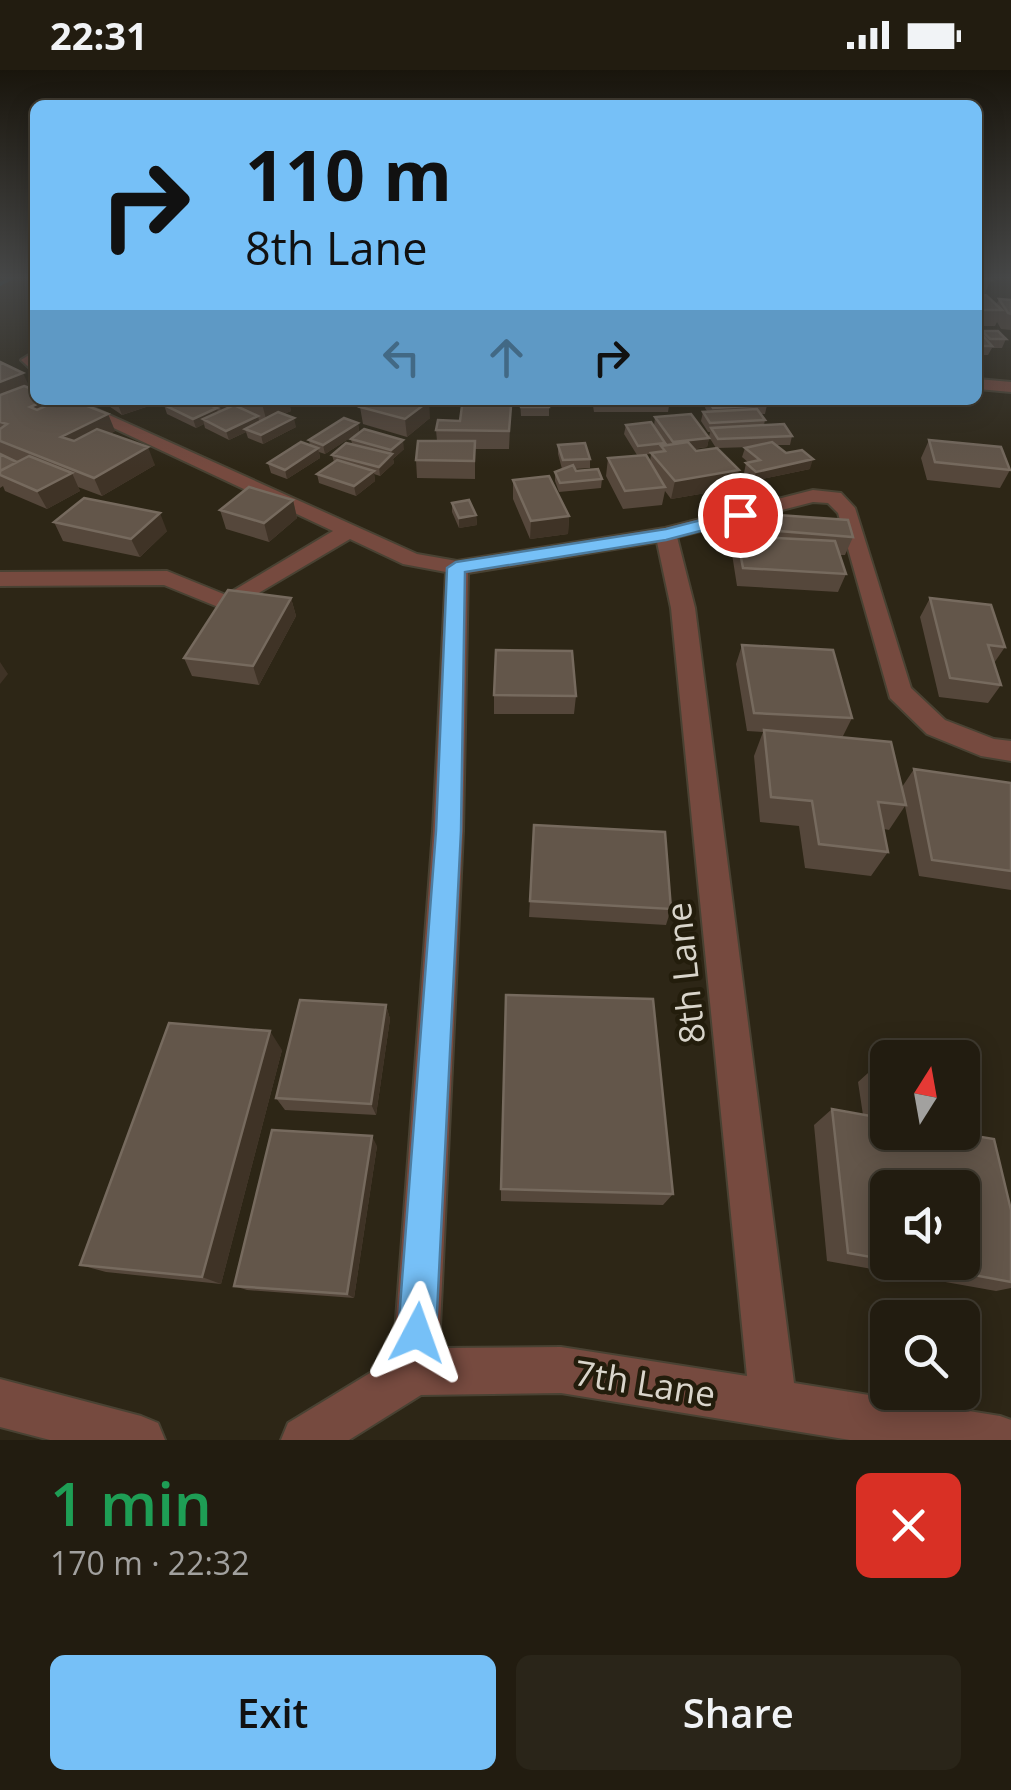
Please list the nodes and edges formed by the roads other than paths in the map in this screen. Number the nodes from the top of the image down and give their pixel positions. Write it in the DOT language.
graph roads {
  1 [pos="982,384"];
  2 [pos="1011,387"];
  3 [pos="73,405"];
  4 [pos="351,530"];
  5 [pos="666,534"];
  6 [pos="456,568"];
  7 [pos="0,579"];
  8 [pos="1011,751"];
  9 [pos="414,1372"];
  10 [pos="0,1403"];
  11 [pos="773,1404"];
  12 [pos="141,1440"];
  13 [pos="305,1440"];
  14 [pos="1000,1440"];
  1 -- 2 [label="street"];
  3 -- 4 [label="street"];
  4 -- 6 [label="street"];
  4 -- 7 [label="street"];
  5 -- 6 [label="street"];
  5 -- 8 [label="street"];
  5 -- 11 [label="street, 8th Lane"];
  6 -- 9 [label="street"];
  9 -- 11 [label="street, 7th Lane"];
  9 -- 13 [label="street"];
  10 -- 12 [label="street"];
  11 -- 14 [label="street, 7th Lane"];
}
